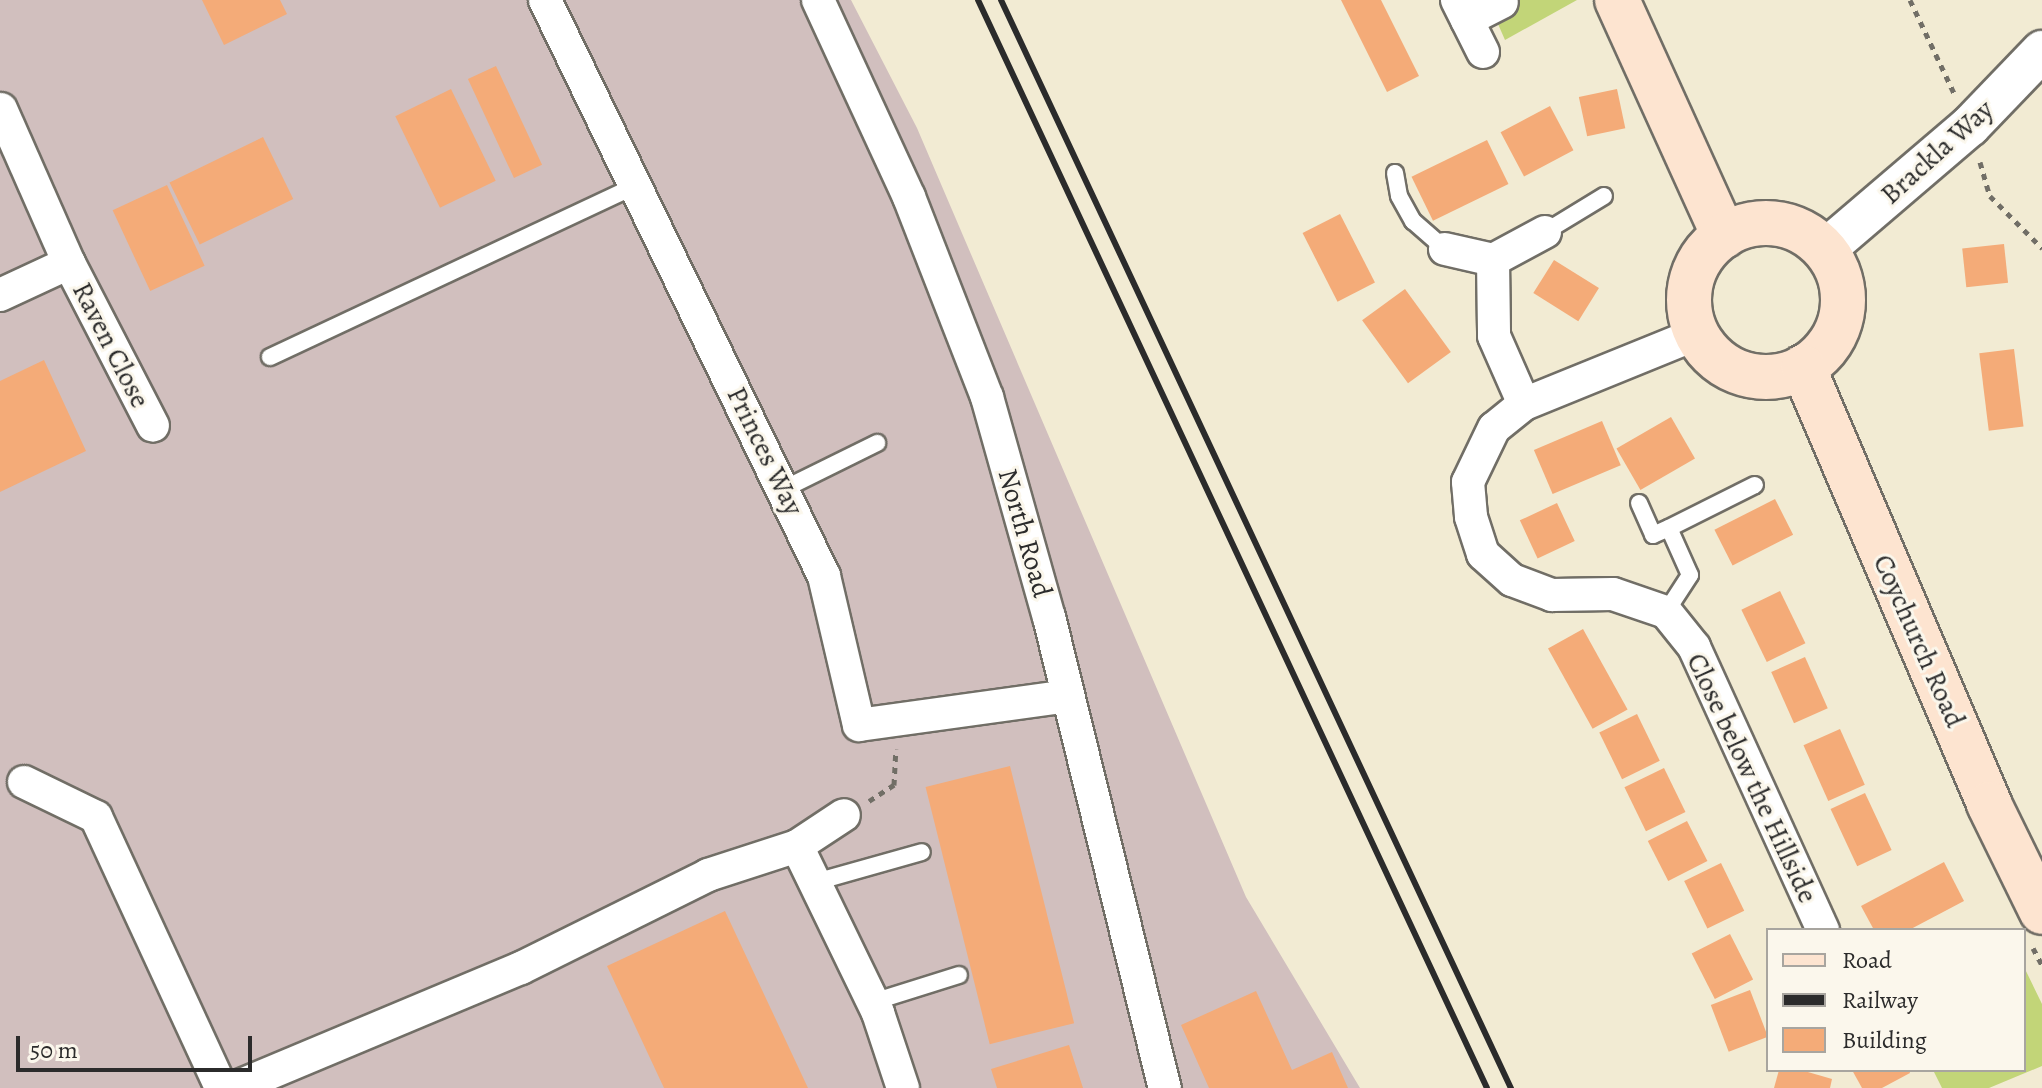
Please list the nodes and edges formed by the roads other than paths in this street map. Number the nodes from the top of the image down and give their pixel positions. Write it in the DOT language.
graph roads {
  1 [pos="545,0"];
  2 [pos="818,0"];
  3 [pos="1617,0"];
  4 [pos="1502,2"];
  5 [pos="1462,10"];
  6 [pos="2042,51"];
  7 [pos="1483,52"];
  8 [pos="1,109"];
  9 [pos="1395,173"];
  10 [pos="637,185"];
  11 [pos="1604,196"];
  12 [pos="1545,232"];
  13 [pos="1724,236"];
  14 [pos="1827,248"];
  15 [pos="1445,249"];
  16 [pos="1493,260"];
  17 [pos="69,263"];
  18 [pos="0,295"];
  19 [pos="1694,335"];
  20 [pos="270,357"];
  21 [pos="1803,367"];
  22 [pos="1524,404"];
  23 [pos="153,426"];
  24 [pos="877,443"];
  25 [pos="1755,485"];
  26 [pos="784,489"];
  27 [pos="1639,503"];
  28 [pos="1669,528"];
  29 [pos="1666,612"];
  30 [pos="1068,696"];
  31 [pos="24,782"];
  32 [pos="844,815"];
  33 [pos="797,846"];
  34 [pos="922,852"];
  35 [pos="810,884"];
  36 [pos="2042,912"];
  37 [pos="1822,928"];
  38 [pos="959,975"];
  39 [pos="873,1002"];
  40 [pos="221,1088"];
  41 [pos="234,1088"];
  42 [pos="903,1088"];
  43 [pos="1165,1088"];
  1 -- 10 [label="street, Princes Way"];
  2 -- 30 [label="street, North Road"];
  3 -- 13 [label="main road"];
  4 -- 5 [label="street"];
  5 -- 7 [label="street"];
  6 -- 14 [label="street, Brackla Way"];
  8 -- 17 [label="street, Raven Close"];
  9 -- 15 [label="lane"];
  10 -- 20 [label="lane"];
  10 -- 26 [label="street, Princes Way"];
  11 -- 12 [label="lane"];
  12 -- 16 [label="street"];
  13 -- 14 [label="main road"];
  13 -- 19 [label="main road"];
  14 -- 21 [label="main road"];
  15 -- 16 [label="street"];
  16 -- 22 [label="street"];
  17 -- 18 [label="street, Raven Close"];
  17 -- 23 [label="street, Raven Close"];
  19 -- 21 [label="main road"];
  19 -- 22 [label="street"];
  21 -- 36 [label="main road, Coychurch Road"];
  22 -- 29 [label="street"];
  24 -- 26 [label="lane"];
  25 -- 28 [label="lane"];
  26 -- 30 [label="street, Princes Way"];
  27 -- 28 [label="lane"];
  28 -- 29 [label="lane"];
  29 -- 37 [label="street, Close below the Hillside"];
  30 -- 43 [label="street, North Road"];
  31 -- 40 [label="street"];
  32 -- 33 [label="street"];
  33 -- 35 [label="street"];
  33 -- 41 [label="street"];
  34 -- 35 [label="lane"];
  35 -- 39 [label="street"];
  38 -- 39 [label="lane"];
  39 -- 42 [label="street"];
}
